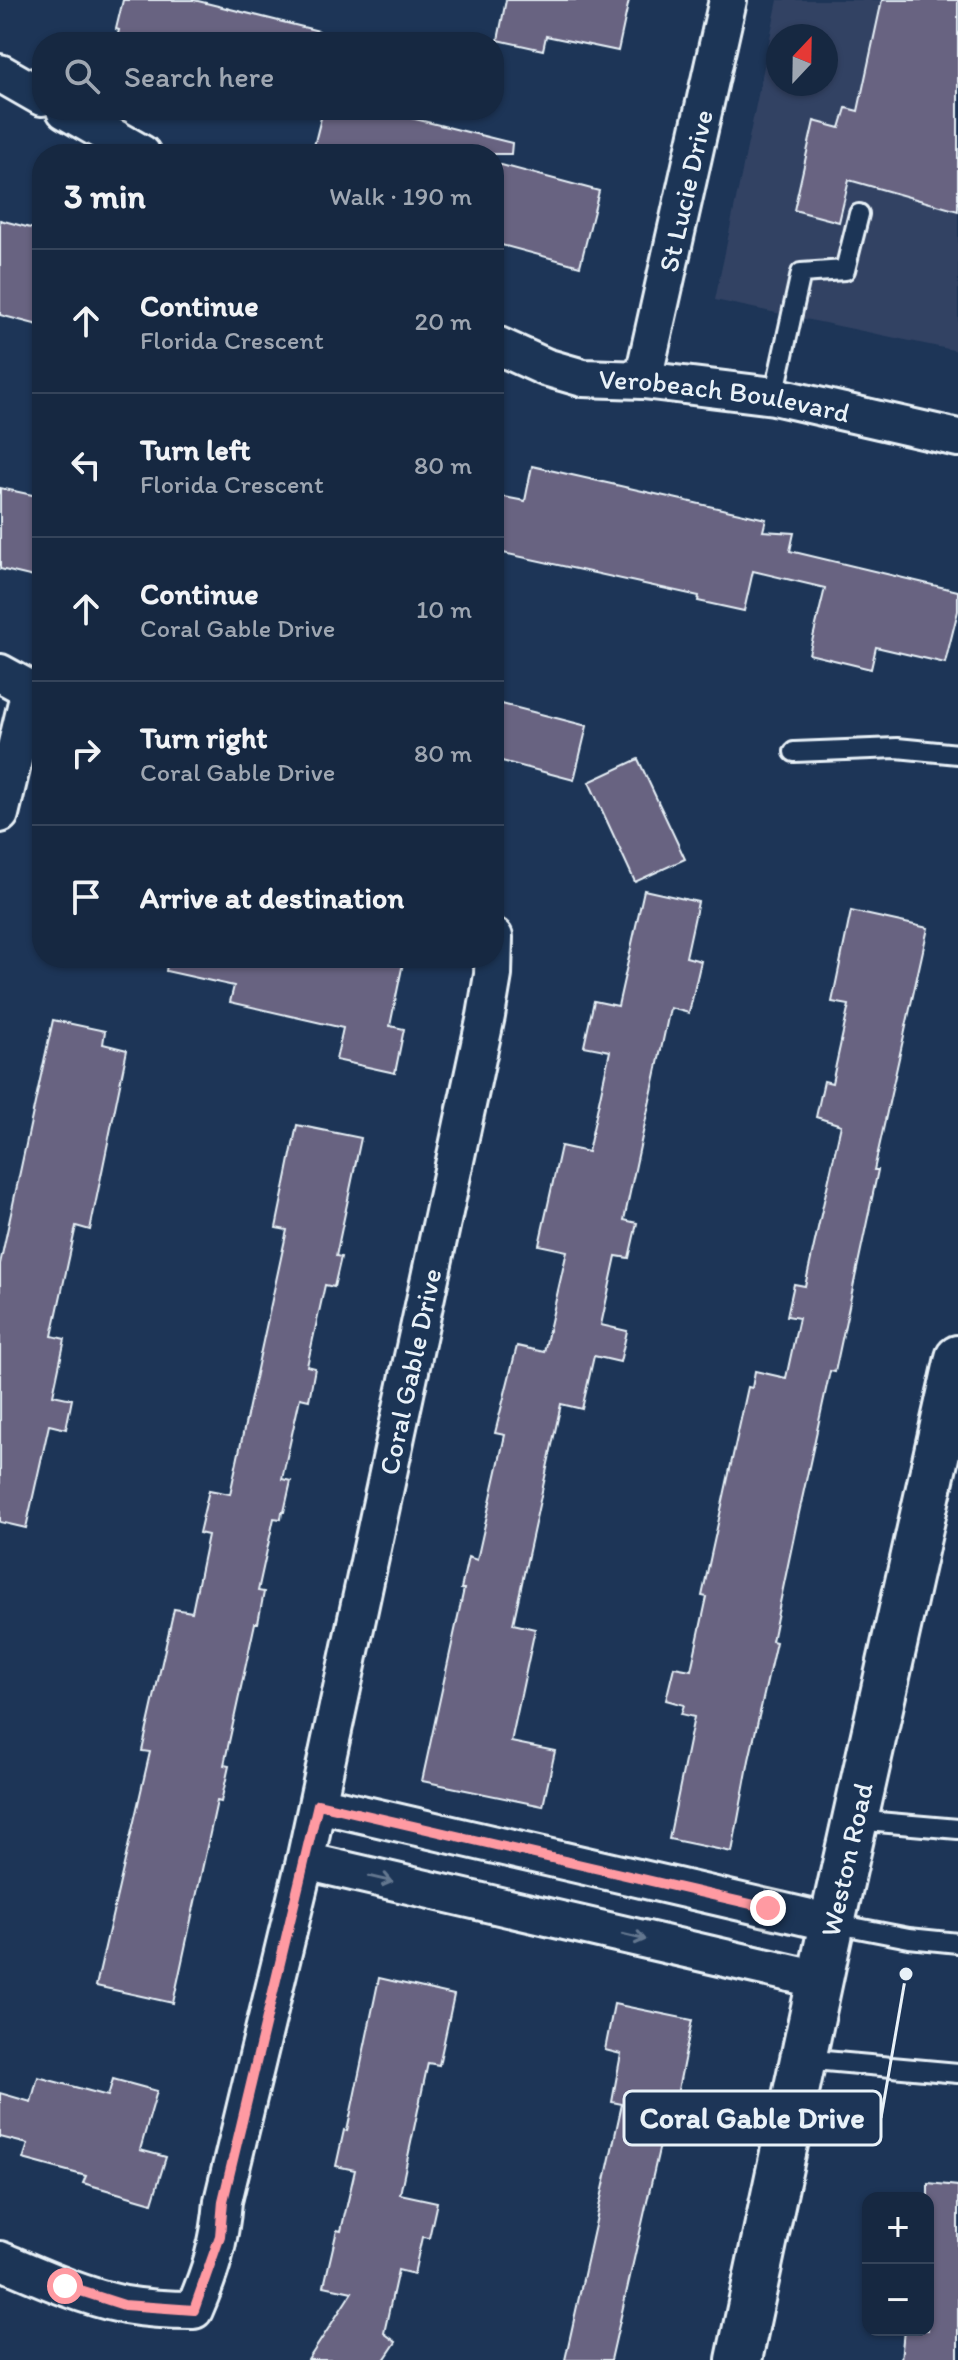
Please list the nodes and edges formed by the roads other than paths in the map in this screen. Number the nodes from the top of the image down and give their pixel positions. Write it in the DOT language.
graph roads {
  1 [pos="728,0"];
  2 [pos="0,73"];
  3 [pos="32,91"];
  4 [pos="82,120"];
  5 [pos="124,144"];
  6 [pos="859,214"];
  7 [pos="504,349"];
  8 [pos="643,380"];
  9 [pos="774,396"];
  10 [pos="958,438"];
  11 [pos="24,686"];
  12 [pos="794,752"];
  13 [pos="958,754"];
  14 [pos="0,814"];
  15 [pos="493,968"];
  16 [pos="958,1358"];
  17 [pos="318,1804"];
  18 [pos="855,1820"];
  19 [pos="958,1829"];
  20 [pos="305,1861"];
  21 [pos="832,1923"];
  22 [pos="958,1943"];
  23 [pos="820,1980"];
  24 [pos="803,2059"];
  25 [pos="958,2073"];
  26 [pos="0,2260"];
  27 [pos="739,2360"];
  1 -- 8 [label="street, St Lucie Drive"];
  2 -- 3 [label="street"];
  4 -- 5 [label="street"];
  6 -- 9 [label="lane"];
  7 -- 8 [label="street, Verobeach Boulevard"];
  8 -- 9 [label="street, Verobeach Boulevard"];
  9 -- 10 [label="street, Verobeach Boulevard"];
  11 -- 14 [label="street"];
  12 -- 13 [label="lane"];
  15 -- 17 [label="street, Coral Gable Drive"];
  16 -- 18 [label="main road, Weston Road"];
  17 -- 20 [label="street, Coral Gable Drive"];
  17 -- 21 [label="street"];
  18 -- 19 [label="lane"];
  18 -- 21 [label="main road, Weston Road"];
  20 -- 23 [label="street, one-way"];
  20 -- 26 [label="street, Coral Gable Drive"];
  21 -- 22 [label="lane"];
  21 -- 23 [label="main road, Weston Road"];
  23 -- 24 [label="main road, Weston Road"];
  24 -- 25 [label="lane"];
  24 -- 27 [label="main road, Weston Road"];
}
